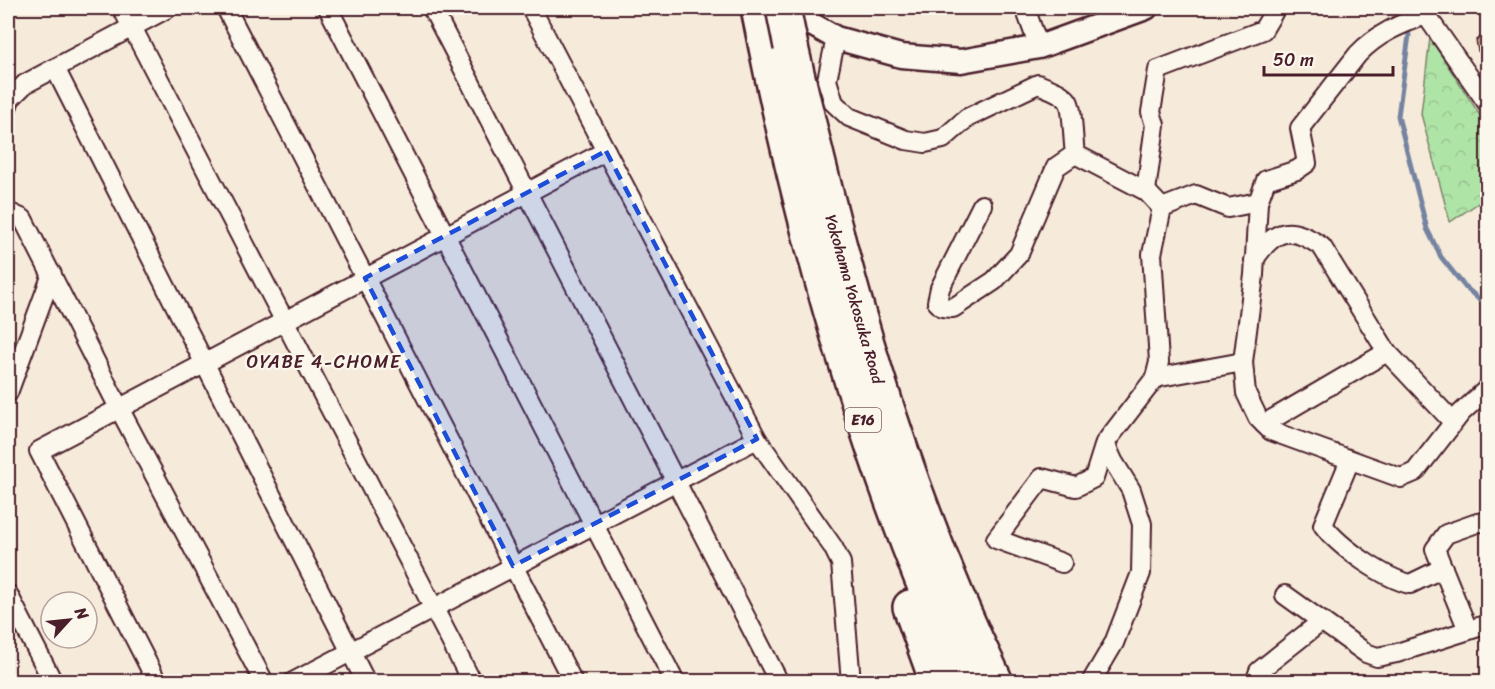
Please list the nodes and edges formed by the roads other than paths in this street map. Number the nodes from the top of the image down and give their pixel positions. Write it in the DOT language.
graph roads {
  1 [pos="122,8"];
  2 [pos="168,8"];
  3 [pos="226,8"];
  4 [pos="328,8"];
  5 [pos="432,8"];
  6 [pos="531,8"];
  7 [pos="758,8"];
  8 [pos="783,8"];
  9 [pos="1025,8"];
  10 [pos="1146,8"];
  11 [pos="1273,8"];
  12 [pos="1422,14"];
  13 [pos="132,27"];
  14 [pos="836,38"];
  15 [pos="1039,47"];
  16 [pos="778,48"];
  17 [pos="55,68"];
  18 [pos="1488,104"];
  19 [pos="8,105"];
  20 [pos="606,151"];
  21 [pos="787,151"];
  22 [pos="1075,154"];
  23 [pos="1146,191"];
  24 [pos="527,193"];
  25 [pos="1258,202"];
  26 [pos="982,205"];
  27 [pos="1162,208"];
  28 [pos="8,212"];
  29 [pos="445,236"];
  30 [pos="1254,260"];
  31 [pos="52,274"];
  32 [pos="365,278"];
  33 [pos="285,321"];
  34 [pos="1387,352"];
  35 [pos="1244,362"];
  36 [pos="204,364"];
  37 [pos="1155,378"];
  38 [pos="1488,388"];
  39 [pos="8,393"];
  40 [pos="119,408"];
  41 [pos="887,411"];
  42 [pos="1453,422"];
  43 [pos="1264,424"];
  44 [pos="757,439"];
  45 [pos="1106,443"];
  46 [pos="1350,460"];
  47 [pos="676,481"];
  48 [pos="1488,521"];
  49 [pos="595,524"];
  50 [pos="1062,563"];
  51 [pos="513,566"];
  52 [pos="1443,568"];
  53 [pos="8,594"];
  54 [pos="1285,595"];
  55 [pos="434,608"];
  56 [pos="1322,621"];
  57 [pos="1488,624"];
  58 [pos="1468,630"];
  59 [pos="350,651"];
  60 [pos="53,681"];
  61 [pos="158,681"];
  62 [pos="264,681"];
  63 [pos="293,681"];
  64 [pos="366,681"];
  65 [pos="472,681"];
  66 [pos="573,681"];
  67 [pos="675,681"];
  68 [pos="779,681"];
  69 [pos="851,681"];
  70 [pos="937,681"];
  71 [pos="965,681"];
  72 [pos="996,681"];
  73 [pos="1021,681"];
  74 [pos="1091,681"];
  75 [pos="1255,681"];
  1 -- 13 [label="street"];
  2 -- 13 [label="street"];
  3 -- 32 [label="street"];
  4 -- 29 [label="street"];
  5 -- 24 [label="street"];
  6 -- 20 [label="street"];
  7 -- 16 [label="highway, Yokohama Yokosuka Road / E16"];
  8 -- 14 [label="street"];
  8 -- 16 [label="highway, Yokohama Yokosuka Road / E16, bridge"];
  9 -- 15 [label="street"];
  10 -- 15 [label="street"];
  11 -- 23 [label="street"];
  12 -- 18 [label="street"];
  12 -- 25 [label="street"];
  13 -- 17 [label="street"];
  13 -- 33 [label="street"];
  14 -- 15 [label="street"];
  14 -- 22 [label="street"];
  16 -- 21 [label="highway, Yokohama Yokosuka Road / E16"];
  16 -- 41 [label="highway, Yokohama Yokosuka Road / E16"];
  17 -- 19 [label="street"];
  17 -- 36 [label="street"];
  20 -- 24 [label="street"];
  20 -- 44 [label="street"];
  21 -- 70 [label="highway"];
  21 -- 71 [label="highway, Yokohama Yokosuka Road / E16"];
  22 -- 23 [label="street"];
  22 -- 26 [label="street"];
  23 -- 27 [label="street"];
  24 -- 29 [label="street"];
  24 -- 47 [label="street"];
  25 -- 27 [label="street"];
  25 -- 30 [label="street"];
  27 -- 37 [label="street"];
  28 -- 31 [label="street"];
  29 -- 32 [label="street"];
  29 -- 49 [label="street"];
  30 -- 34 [label="street"];
  30 -- 35 [label="street"];
  31 -- 39 [label="street"];
  31 -- 40 [label="street"];
  32 -- 33 [label="street"];
  32 -- 51 [label="street"];
  33 -- 36 [label="street"];
  33 -- 55 [label="street"];
  34 -- 42 [label="street"];
  34 -- 43 [label="street"];
  35 -- 37 [label="street"];
  35 -- 43 [label="street"];
  36 -- 40 [label="street"];
  36 -- 59 [label="street"];
  37 -- 45 [label="street"];
  38 -- 42 [label="street"];
  40 -- 61 [label="street"];
  40 -- 62 [label="street"];
  41 -- 72 [label="highway, Yokohama Yokosuka Road / E16"];
  41 -- 73 [label="highway"];
  42 -- 46 [label="street"];
  43 -- 46 [label="street"];
  44 -- 47 [label="street"];
  44 -- 69 [label="street"];
  45 -- 50 [label="street"];
  45 -- 74 [label="street"];
  46 -- 52 [label="street"];
  47 -- 49 [label="street"];
  47 -- 68 [label="street"];
  48 -- 52 [label="street"];
  49 -- 51 [label="street"];
  49 -- 67 [label="street"];
  51 -- 55 [label="street"];
  51 -- 66 [label="street"];
  52 -- 58 [label="street"];
  53 -- 60 [label="street"];
  54 -- 56 [label="street"];
  55 -- 59 [label="street"];
  55 -- 65 [label="street"];
  56 -- 58 [label="street"];
  56 -- 75 [label="street"];
  57 -- 58 [label="street"];
  59 -- 63 [label="street"];
  59 -- 64 [label="street"];
}
